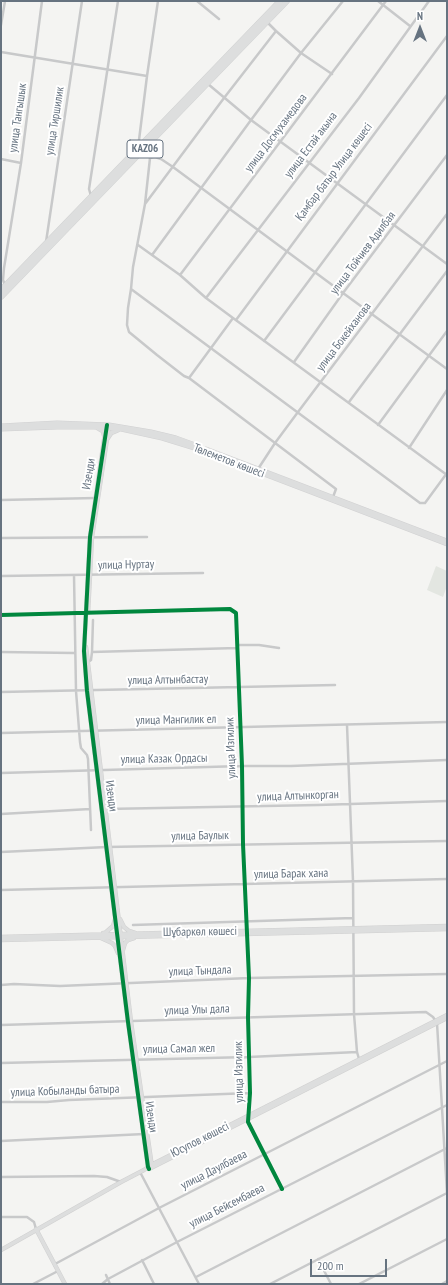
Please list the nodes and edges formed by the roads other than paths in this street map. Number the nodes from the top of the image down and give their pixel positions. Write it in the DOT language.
graph roads {
  1 [pos="4,1"];
  2 [pos="42,1"];
  3 [pos="82,1"];
  4 [pos="118,1"];
  5 [pos="158,1"];
  6 [pos="197,1"];
  7 [pos="280,1"];
  8 [pos="287,1"];
  9 [pos="343,1"];
  10 [pos="378,1"];
  11 [pos="386,1"];
  12 [pos="429,1"];
  13 [pos="383,5"];
  14 [pos="219,19"];
  15 [pos="267,22"];
  16 [pos="1,25"];
  17 [pos="410,26"];
  18 [pos="276,31"];
  19 [pos="447,36"];
  20 [pos="1,52"];
  21 [pos="302,52"];
  22 [pos="35,59"];
  23 [pos="73,64"];
  24 [pos="108,69"];
  25 [pos="332,74"];
  26 [pos="147,76"];
  27 [pos="208,84"];
  28 [pos="447,96"];
  29 [pos="224,98"];
  30 [pos="251,120"];
  31 [pos="280,141"];
  32 [pos="142,147"];
  33 [pos="447,155"];
  34 [pos="150,158"];
  35 [pos="1,159"];
  36 [pos="21,162"];
  37 [pos="309,162"];
  38 [pos="173,168"];
  39 [pos="338,183"];
  40 [pos="201,188"];
  41 [pos="91,196"];
  42 [pos="145,204"];
  43 [pos="366,204"];
  44 [pos="230,210"];
  45 [pos="447,214"];
  46 [pos="394,226"];
  47 [pos="257,230"];
  48 [pos="46,243"];
  49 [pos="138,245"];
  50 [pos="423,246"];
  51 [pos="286,251"];
  52 [pos="152,255"];
  53 [pos="447,264"];
  54 [pos="447,271"];
  55 [pos="315,272"];
  56 [pos="180,275"];
  57 [pos="6,285"];
  58 [pos="131,289"];
  59 [pos="1,290"];
  60 [pos="343,294"];
  61 [pos="1,297"];
  62 [pos="206,298"];
  63 [pos="372,315"];
  64 [pos="234,319"];
  65 [pos="447,331"];
  66 [pos="399,334"];
  67 [pos="264,341"];
  68 [pos="211,349"];
  69 [pos="429,355"];
  70 [pos="294,362"];
  71 [pos="447,369"];
  72 [pos="189,378"];
  73 [pos="321,382"];
  74 [pos="447,390"];
  75 [pos="349,402"];
  76 [pos="298,412"];
  77 [pos="378,425"];
  78 [pos="1,426"];
  79 [pos="108,426"];
  80 [pos="94,427"];
  81 [pos="1,429"];
  82 [pos="121,429"];
  83 [pos="106,439"];
  84 [pos="275,443"];
  85 [pos="409,448"];
  86 [pos="258,470"];
  87 [pos="447,474"];
  88 [pos="333,497"];
  89 [pos="96,498"];
  90 [pos="1,500"];
  91 [pos="91,537"];
  92 [pos="147,537"];
  93 [pos="1,538"];
  94 [pos="447,541"];
  95 [pos="447,544"];
  96 [pos="203,573"];
  97 [pos="74,575"];
  98 [pos="89,575"];
  99 [pos="1,576"];
  100 [pos="74,613"];
  101 [pos="87,613"];
  102 [pos="1,615"];
  103 [pos="93,620"];
  104 [pos="237,646"];
  105 [pos="279,648"];
  106 [pos="1,652"];
  107 [pos="92,652"];
  108 [pos="74,653"];
  109 [pos="86,663"];
  110 [pos="335,685"];
  111 [pos="240,688"];
  112 [pos="76,691"];
  113 [pos="89,691"];
  114 [pos="1,692"];
  115 [pos="447,722"];
  116 [pos="347,724"];
  117 [pos="240,727"];
  118 [pos="94,730"];
  119 [pos="79,731"];
  120 [pos="1,734"];
  121 [pos="447,760"];
  122 [pos="349,764"];
  123 [pos="242,766"];
  124 [pos="99,769"];
  125 [pos="88,770"];
  126 [pos="1,773"];
  127 [pos="447,801"];
  128 [pos="350,803"];
  129 [pos="243,806"];
  130 [pos="104,809"];
  131 [pos="90,810"];
  132 [pos="1,814"];
  133 [pos="91,830"];
  134 [pos="447,841"];
  135 [pos="351,842"];
  136 [pos="243,844"];
  137 [pos="108,847"];
  138 [pos="1,852"];
  139 [pos="447,879"];
  140 [pos="353,882"];
  141 [pos="245,884"];
  142 [pos="113,887"];
  143 [pos="1,890"];
  144 [pos="117,915"];
  145 [pos="353,918"];
  146 [pos="246,922"];
  147 [pos="133,925"];
  148 [pos="447,926"];
  149 [pos="447,929"];
  150 [pos="354,930"];
  151 [pos="247,933"];
  152 [pos="140,935"];
  153 [pos="98,936"];
  154 [pos="119,936"];
  155 [pos="1,939"];
  156 [pos="122,958"];
  157 [pos="447,974"];
  158 [pos="354,977"];
  159 [pos="249,978"];
  160 [pos="125,983"];
  161 [pos="1,985"];
  162 [pos="354,1014"];
  163 [pos="248,1017"];
  164 [pos="447,1017"];
  165 [pos="129,1022"];
  166 [pos="436,1022"];
  167 [pos="1,1025"];
  168 [pos="357,1052"];
  169 [pos="249,1057"];
  170 [pos="134,1060"];
  171 [pos="360,1061"];
  172 [pos="447,1061"];
  173 [pos="1,1063"];
  174 [pos="439,1065"];
  175 [pos="250,1093"];
  176 [pos="140,1098"];
  177 [pos="1,1102"];
  178 [pos="447,1105"];
  179 [pos="442,1107"];
  180 [pos="249,1117"];
  181 [pos="145,1134"];
  182 [pos="1,1141"];
  183 [pos="446,1149"];
  184 [pos="265,1155"];
  185 [pos="150,1156"];
  186 [pos="160,1161"];
  187 [pos="150,1167"];
  188 [pos="142,1171"];
  189 [pos="1,1177"];
  190 [pos="121,1182"];
  191 [pos="282,1189"];
  192 [pos="447,1193"];
  193 [pos="159,1208"];
  194 [pos="1,1217"];
  195 [pos="36,1229"];
  196 [pos="447,1239"];
  197 [pos="177,1242"];
  198 [pos="1,1250"];
  199 [pos="318,1259"];
  200 [pos="142,1260"];
  201 [pos="55,1264"];
  202 [pos="58,1271"];
  203 [pos="106,1275"];
  204 [pos="196,1277"];
  205 [pos="108,1279"];
  206 [pos="447,1281"];
  207 [pos="33,1284"];
  208 [pos="65,1284"];
  209 [pos="102,1284"];
  210 [pos="110,1284"];
  211 [pos="154,1284"];
  212 [pos="200,1284"];
  213 [pos="270,1284"];
  214 [pos="331,1284"];
  215 [pos="359,1284"];
  216 [pos="442,1284"];
  1 -- 16 [label="street"];
  2 -- 22 [label="street, улица Тангышык"];
  3 -- 23 [label="street, улица Тиршилик"];
  4 -- 24 [label="street"];
  5 -- 26 [label="street"];
  6 -- 14 [label="street"];
  7 -- 32 [label="highway, KАZ06"];
  8 -- 15 [label="highway, KАZ06"];
  9 -- 21 [label="street"];
  10 -- 13 [label="street"];
  11 -- 13 [label="street, улица Досмухамедова"];
  12 -- 17 [label="street, улица Естай акына"];
  13 -- 17 [label="street"];
  13 -- 25 [label="street, улица Досмухамедова"];
  15 -- 18 [label="street"];
  15 -- 27 [label="highway, KАZ06"];
  17 -- 37 [label="street, улица Естай акына"];
  18 -- 21 [label="street"];
  18 -- 29 [label="street"];
  19 -- 39 [label="street, Қамбар батыр Улица көшесі"];
  20 -- 22 [label="street"];
  21 -- 25 [label="street"];
  21 -- 30 [label="street"];
  22 -- 23 [label="street"];
  22 -- 36 [label="street, улица Тангышык"];
  23 -- 24 [label="street"];
  23 -- 48 [label="street, улица Тиршилик"];
  24 -- 26 [label="street"];
  24 -- 41 [label="street"];
  25 -- 31 [label="street, улица Досмухамедова"];
  26 -- 32 [label="street"];
  27 -- 29 [label="street"];
  27 -- 32 [label="highway, KАZ06"];
  28 -- 43 [label="street"];
  29 -- 30 [label="street"];
  29 -- 38 [label="street"];
  30 -- 31 [label="street"];
  30 -- 40 [label="street"];
  31 -- 37 [label="street"];
  31 -- 44 [label="street, улица Досмухамедова"];
  32 -- 34 [label="street"];
  32 -- 41 [label="highway, KАZ06"];
  32 -- 61 [label="highway, KАZ06"];
  33 -- 46 [label="street, улица Тойчиев Адилбая"];
  34 -- 38 [label="street"];
  34 -- 42 [label="street"];
  35 -- 36 [label="street"];
  36 -- 57 [label="street, улица Тангышык"];
  37 -- 39 [label="street"];
  37 -- 47 [label="street, улица Естай акына"];
  38 -- 40 [label="street"];
  38 -- 42 [label="street"];
  39 -- 43 [label="street"];
  39 -- 51 [label="street, Қамбар батыр Улица көшесі"];
  40 -- 44 [label="street"];
  40 -- 52 [label="street"];
  41 -- 48 [label="highway, KАZ06"];
  42 -- 49 [label="street"];
  43 -- 46 [label="street"];
  43 -- 55 [label="street"];
  44 -- 47 [label="street"];
  44 -- 56 [label="street, улица Досмухамедова"];
  45 -- 50 [label="street, улица Бокейханова"];
  46 -- 50 [label="street"];
  46 -- 60 [label="street, улица Тойчиев Адилбая"];
  47 -- 51 [label="street"];
  47 -- 62 [label="street, улица Естай акына"];
  48 -- 57 [label="highway, KАZ06"];
  49 -- 52 [label="street"];
  49 -- 58 [label="street"];
  50 -- 53 [label="street"];
  50 -- 63 [label="street, улица Бокейханова"];
  51 -- 55 [label="street"];
  51 -- 64 [label="street, Қамбар батыр Улица көшесі"];
  52 -- 56 [label="street"];
  54 -- 66 [label="street"];
  55 -- 60 [label="street"];
  55 -- 67 [label="street"];
  56 -- 62 [label="street"];
  57 -- 59 [label="highway, KАZ06"];
  58 -- 68 [label="street"];
  58 -- 72 [label="street"];
  60 -- 63 [label="street"];
  60 -- 70 [label="street, улица Тойчиев Адилбая"];
  62 -- 64 [label="street"];
  63 -- 66 [label="street"];
  63 -- 73 [label="street, улица Бокейханова"];
  64 -- 67 [label="street"];
  64 -- 68 [label="street, Қамбар батыр Улица көшесі"];
  65 -- 69 [label="street"];
  66 -- 69 [label="street"];
  66 -- 75 [label="street"];
  67 -- 70 [label="street"];
  68 -- 72 [label="street, Қамбар батыр Улица көшесі"];
  68 -- 76 [label="street"];
  69 -- 71 [label="street"];
  69 -- 77 [label="street"];
  70 -- 73 [label="street"];
  72 -- 84 [label="street"];
  73 -- 75 [label="street"];
  73 -- 76 [label="street, улица Бокейханова"];
  74 -- 85 [label="street"];
  75 -- 77 [label="street"];
  76 -- 84 [label="street, улица Бокейханова"];
  76 -- 87 [label="street"];
  77 -- 85 [label="street"];
  78 -- 79 [label="main road, Төлеметов көшесі"];
  79 -- 80 [label="main road, Төлеметов көшесі"];
  79 -- 82 [label="main road, Төлеметов көшесі"];
  79 -- 83 [label="street, Изенди"];
  79 -- 86 [label="main road, Төлеметов көшесі"];
  80 -- 81 [label="main road, Төлеметов көшесі"];
  80 -- 83 [label="main road"];
  82 -- 83 [label="main road"];
  82 -- 86 [label="main road, Төлеметов көшесі"];
  83 -- 89 [label="street, Изенди"];
  84 -- 86 [label="street, улица Бокейханова"];
  84 -- 88 [label="street"];
  85 -- 87 [label="street"];
  86 -- 88 [label="main road, Төлеметов көшесі"];
  86 -- 95 [label="main road, Төлеметов көшесі"];
  88 -- 94 [label="main road, Төлеметов көшесі"];
  89 -- 90 [label="street"];
  89 -- 91 [label="street, Изенди"];
  91 -- 92 [label="street"];
  91 -- 93 [label="street"];
  91 -- 98 [label="street, Изенди"];
  96 -- 98 [label="street, улица Нуртау"];
  97 -- 98 [label="street, улица Нуртау"];
  97 -- 99 [label="street, улица Нуртау"];
  97 -- 100 [label="street"];
  98 -- 101 [label="street, Изенди"];
  100 -- 101 [label="street, улица Изгилик"];
  100 -- 102 [label="street, улица Изгилик"];
  100 -- 108 [label="street"];
  101 -- 104 [label="street, улица Изгилик"];
  101 -- 109 [label="street, Изенди"];
  103 -- 107 [label="street"];
  104 -- 105 [label="street"];
  104 -- 107 [label="street"];
  104 -- 111 [label="street, улица Изгилик"];
  106 -- 108 [label="street"];
  107 -- 109 [label="street"];
  108 -- 112 [label="street"];
  109 -- 113 [label="street, Изенди"];
  110 -- 111 [label="street, улица Алтынбастау"];
  111 -- 113 [label="street, улица Алтынбастау"];
  111 -- 117 [label="street, улица Изгилик"];
  112 -- 113 [label="street, улица Алтынбастау"];
  112 -- 114 [label="street, улица Алтынбастау"];
  112 -- 119 [label="street"];
  113 -- 118 [label="street, Изенди"];
  115 -- 116 [label="street, улица Мангилик ел"];
  116 -- 117 [label="street, улица Мангилик ел"];
  116 -- 122 [label="street"];
  117 -- 118 [label="street, улица Мангилик ел"];
  117 -- 123 [label="street, улица Изгилик"];
  118 -- 119 [label="street, улица Мангилик ел"];
  118 -- 124 [label="street, Изенди"];
  119 -- 120 [label="street, улица Мангилик ел"];
  119 -- 125 [label="street"];
  121 -- 122 [label="street, улица Казак Ордасы"];
  122 -- 123 [label="street, улица Казак Ордасы"];
  122 -- 128 [label="street"];
  123 -- 124 [label="street, улица Казак Ордасы"];
  123 -- 129 [label="street, улица Изгилик"];
  124 -- 125 [label="street, улица Казак Ордасы"];
  124 -- 130 [label="street, Изенди"];
  125 -- 126 [label="street, улица Казак Ордасы"];
  125 -- 131 [label="street"];
  127 -- 128 [label="street, улица Алтынкорган"];
  128 -- 129 [label="street, улица Алтынкорган"];
  128 -- 135 [label="street"];
  129 -- 130 [label="street, улица Алтынкорган"];
  129 -- 136 [label="street, улица Изгилик"];
  130 -- 137 [label="street, Изенди"];
  131 -- 132 [label="street"];
  131 -- 133 [label="street"];
  134 -- 135 [label="street, улица Баулык"];
  135 -- 136 [label="street, улица Баулык"];
  135 -- 140 [label="street"];
  136 -- 137 [label="street, улица Баулык"];
  136 -- 141 [label="street, улица Изгилик"];
  137 -- 138 [label="street, улица Баулык"];
  137 -- 142 [label="street, Изенди"];
  139 -- 140 [label="street, улица Барак хана"];
  140 -- 141 [label="street, улица Барак хана"];
  140 -- 145 [label="street"];
  141 -- 142 [label="street, улица Барак хана"];
  141 -- 146 [label="street, улица Изгилик"];
  142 -- 143 [label="street, улица Барак хана"];
  142 -- 144 [label="street, Изенди"];
  144 -- 152 [label="street"];
  144 -- 153 [label="street"];
  144 -- 154 [label="street, Изенди"];
  145 -- 146 [label="street"];
  145 -- 150 [label="street"];
  146 -- 147 [label="street"];
  146 -- 151 [label="street, улица Изгилик"];
  148 -- 150 [label="street, Шұбаркөл көшесі"];
  149 -- 150 [label="street"];
  150 -- 151 [label="street, Шұбаркөл көшесі"];
  150 -- 158 [label="street"];
  151 -- 152 [label="street, Шұбаркөл көшесі"];
  151 -- 159 [label="street, улица Изгилик"];
  152 -- 154 [label="street, Шұбаркөл көшесі"];
  152 -- 156 [label="street"];
  153 -- 154 [label="street, Шұбаркөл көшесі"];
  153 -- 155 [label="street, Шұбаркөл көшесі"];
  153 -- 156 [label="street"];
  154 -- 156 [label="street, Изенди"];
  156 -- 160 [label="street, Изенди"];
  157 -- 158 [label="street, улица Тындала"];
  158 -- 159 [label="street, улица Тындала"];
  158 -- 162 [label="street"];
  159 -- 160 [label="street, улица Тындала"];
  159 -- 163 [label="street, улица Изгилик"];
  160 -- 161 [label="street, улица Тындала"];
  160 -- 165 [label="street, Изенди"];
  162 -- 163 [label="street, улица Улы дала"];
  162 -- 166 [label="street, улица Улы дала"];
  162 -- 168 [label="street"];
  163 -- 165 [label="street, улица Улы дала"];
  163 -- 169 [label="street, улица Изгилик"];
  164 -- 166 [label="street, Юсупов көшесі"];
  165 -- 167 [label="street, улица Улы дала"];
  165 -- 170 [label="street, Изенди"];
  166 -- 171 [label="street, Юсупов көшесі"];
  166 -- 174 [label="street"];
  168 -- 169 [label="street, улица Самал жел"];
  168 -- 171 [label="street"];
  169 -- 170 [label="street, улица Самал жел"];
  169 -- 175 [label="street, улица Изгилик"];
  170 -- 173 [label="street, улица Самал жел"];
  170 -- 176 [label="street, Изенди"];
  171 -- 180 [label="street, Юсупов көшесі"];
  172 -- 174 [label="street, улица Даулбаева"];
  174 -- 179 [label="street"];
  174 -- 184 [label="street, улица Даулбаева"];
  175 -- 176 [label="street, улица Кобыланды батыра"];
  175 -- 180 [label="street, улица Изгилик"];
  176 -- 177 [label="street, улица Кобыланды батыра"];
  176 -- 181 [label="street, Изенди"];
  178 -- 179 [label="street, улица Бейсембаева"];
  179 -- 183 [label="street"];
  179 -- 191 [label="street, улица Бейсембаева"];
  180 -- 184 [label="street, улица Изгилик"];
  180 -- 186 [label="street, Юсупов көшесі"];
  180 -- 187 [label="street"];
  181 -- 182 [label="street"];
  181 -- 185 [label="street, Изенди"];
  181 -- 187 [label="street, Изенди"];
  183 -- 192 [label="street"];
  183 -- 204 [label="street"];
  184 -- 191 [label="street, улица Изгилик"];
  184 -- 193 [label="street, улица Даулбаева"];
  185 -- 186 [label="street"];
  185 -- 187 [label="street, Изенди"];
  186 -- 187 [label="street, Юсупов көшесі"];
  187 -- 188 [label="street"];
  188 -- 190 [label="street"];
  188 -- 193 [label="street"];
  189 -- 190 [label="street"];
  190 -- 195 [label="street"];
  191 -- 197 [label="street, улица Бейсембаева"];
  192 -- 199 [label="street"];
  193 -- 197 [label="street"];
  193 -- 201 [label="street, улица Даулбаева"];
  194 -- 195 [label="street"];
  195 -- 198 [label="street"];
  195 -- 201 [label="street"];
  196 -- 215 [label="street"];
  197 -- 200 [label="street, улица Бейсембаева"];
  197 -- 204 [label="street"];
  199 -- 213 [label="street"];
  199 -- 214 [label="street"];
  200 -- 205 [label="street, улица Бейсембаева"];
  200 -- 211 [label="street"];
  201 -- 202 [label="street"];
  202 -- 207 [label="street"];
  202 -- 208 [label="street"];
  203 -- 205 [label="street"];
  204 -- 212 [label="street"];
  205 -- 209 [label="street, улица Бейсембаева"];
  205 -- 210 [label="street"];
  206 -- 216 [label="street"];
}
